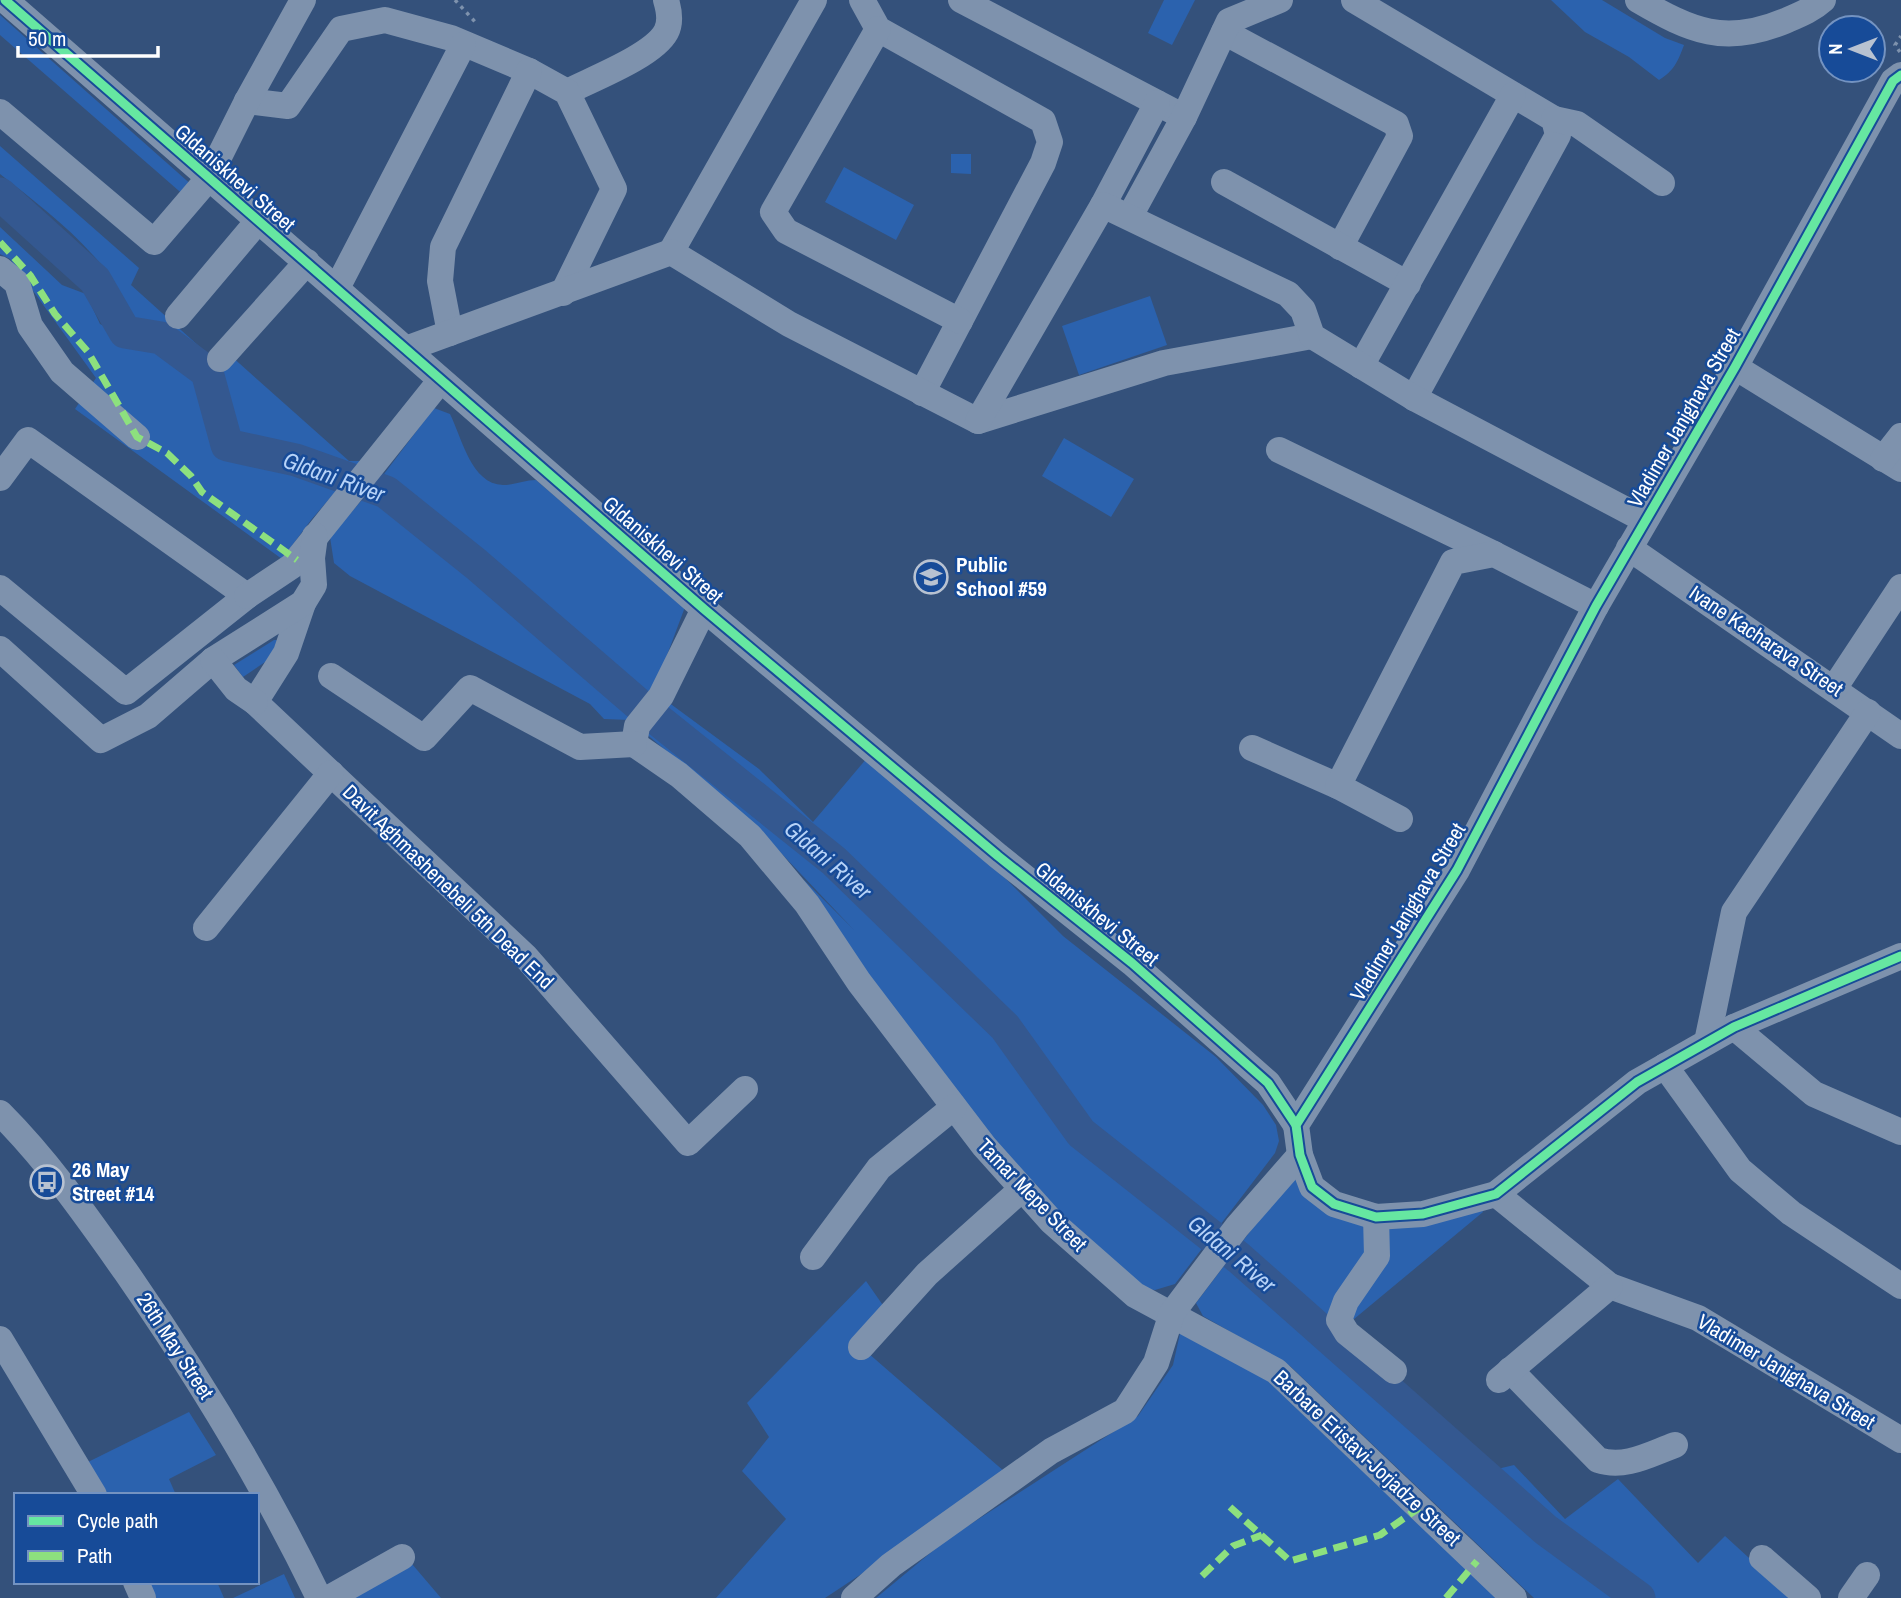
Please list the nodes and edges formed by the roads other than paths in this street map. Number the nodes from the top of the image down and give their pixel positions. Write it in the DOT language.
graph roads {
  1 [pos="5,0"];
  2 [pos="303,0"];
  3 [pos="666,0"];
  4 [pos="814,0"];
  5 [pos="862,0"];
  6 [pos="961,0"];
  7 [pos="1280,0"];
  8 [pos="1354,0"];
  9 [pos="1638,0"];
  10 [pos="1823,0"];
  11 [pos="1231,18"];
  12 [pos="878,29"];
  13 [pos="463,45"];
  14 [pos="529,71"];
  15 [pos="1901,75"];
  16 [pos="567,92"];
  17 [pos="1513,95"];
  18 [pos="247,101"];
  19 [pos="1157,103"];
  20 [pos="0,113"];
  21 [pos="1184,117"];
  22 [pos="1554,119"];
  23 [pos="208,179"];
  24 [pos="1224,182"];
  25 [pos="1662,183"];
  26 [pos="1103,205"];
  27 [pos="1130,216"];
  28 [pos="258,221"];
  29 [pos="1340,247"];
  30 [pos="671,251"];
  31 [pos="307,262"];
  32 [pos="0,270"];
  33 [pos="1408,284"];
  34 [pos="337,288"];
  35 [pos="563,293"];
  36 [pos="178,316"];
  37 [pos="960,321"];
  38 [pos="450,333"];
  39 [pos="1312,337"];
  40 [pos="406,349"];
  41 [pos="220,359"];
  42 [pos="1361,366"];
  43 [pos="1735,367"];
  44 [pos="440,381"];
  45 [pos="922,393"];
  46 [pos="1413,398"];
  47 [pos="978,421"];
  48 [pos="1901,436"];
  49 [pos="137,437"];
  50 [pos="1279,450"];
  51 [pos="1892,464"];
  52 [pos="0,478"];
  53 [pos="1645,520"];
  54 [pos="318,532"];
  55 [pos="1629,548"];
  56 [pos="1494,554"];
  57 [pos="1901,587"];
  58 [pos="0,588"];
  59 [pos="247,596"];
  60 [pos="303,603"];
  61 [pos="1596,606"];
  62 [pos="704,609"];
  63 [pos="0,649"];
  64 [pos="213,660"];
  65 [pos="331,676"];
  66 [pos="1835,687"];
  67 [pos="255,702"];
  68 [pos="1868,712"];
  69 [pos="635,735"];
  70 [pos="1901,736"];
  71 [pos="1252,748"];
  72 [pos="331,773"];
  73 [pos="1338,786"];
  74 [pos="1400,819"];
  75 [pos="206,928"];
  76 [pos="1901,956"];
  77 [pos="1734,1027"];
  78 [pos="1707,1042"];
  79 [pos="1665,1066"];
  80 [pos="745,1089"];
  81 [pos="954,1107"];
  82 [pos="0,1113"];
  83 [pos="1296,1125"];
  84 [pos="1901,1132"];
  85 [pos="1300,1155"];
  86 [pos="1022,1189"];
  87 [pos="1496,1194"];
  88 [pos="1376,1217"];
  89 [pos="813,1257"];
  90 [pos="1610,1286"];
  91 [pos="1901,1286"];
  92 [pos="1172,1313"];
  93 [pos="0,1339"];
  94 [pos="861,1347"];
  95 [pos="1394,1371"];
  96 [pos="1901,1440"];
  97 [pos="1675,1445"];
  98 [pos="93,1493"];
  99 [pos="401,1557"];
  100 [pos="1762,1558"];
  101 [pos="1867,1574"];
  102 [pos="319,1598"];
  103 [pos="329,1598"];
  104 [pos="854,1598"];
  105 [pos="1514,1598"];
  106 [pos="1808,1598"];
  107 [pos="1851,1598"];
  1 -- 23 [label="street, Gldaniskhevi Street"];
  2 -- 18 [label="street"];
  3 -- 16 [label="street"];
  4 -- 30 [label="street"];
  5 -- 12 [label="street"];
  6 -- 19 [label="street"];
  7 -- 11 [label="street"];
  8 -- 17 [label="street"];
  9 -- 10 [label="street"];
  11 -- 21 [label="street"];
  11 -- 29 [label="street"];
  12 -- 37 [label="street"];
  12 -- 37 [label="street"];
  13 -- 14 [label="street"];
  13 -- 18 [label="street"];
  13 -- 34 [label="street"];
  14 -- 16 [label="street"];
  14 -- 38 [label="street"];
  15 -- 43 [label="street, Vladimer Janjghava Street"];
  16 -- 35 [label="street"];
  17 -- 22 [label="street"];
  17 -- 33 [label="street"];
  18 -- 23 [label="street"];
  19 -- 21 [label="street"];
  19 -- 26 [label="street"];
  20 -- 23 [label="street"];
  21 -- 27 [label="street"];
  22 -- 25 [label="street"];
  22 -- 46 [label="street"];
  23 -- 28 [label="street, Gldaniskhevi Street"];
  24 -- 29 [label="street"];
  26 -- 27 [label="street"];
  26 -- 47 [label="street"];
  27 -- 39 [label="street"];
  28 -- 31 [label="street, Gldaniskhevi Street"];
  28 -- 36 [label="street"];
  29 -- 33 [label="street"];
  30 -- 35 [label="street"];
  30 -- 45 [label="street"];
  31 -- 34 [label="street, Gldaniskhevi Street"];
  31 -- 41 [label="street"];
  32 -- 49 [label="street"];
  33 -- 42 [label="street"];
  34 -- 40 [label="street, Gldaniskhevi Street"];
  35 -- 38 [label="street"];
  37 -- 45 [label="street"];
  38 -- 40 [label="street"];
  39 -- 42 [label="street"];
  39 -- 47 [label="street"];
  40 -- 44 [label="street, Gldaniskhevi Street"];
  42 -- 46 [label="street"];
  43 -- 51 [label="street"];
  43 -- 53 [label="street, Vladimer Janjghava Street"];
  44 -- 54 [label="street"];
  44 -- 62 [label="street, Gldaniskhevi Street"];
  45 -- 47 [label="street"];
  46 -- 53 [label="street"];
  48 -- 51 [label="street"];
  50 -- 56 [label="street"];
  52 -- 59 [label="street"];
  53 -- 55 [label="street, Vladimer Janjghava Street"];
  54 -- 59 [label="street"];
  54 -- 60 [label="street"];
  55 -- 61 [label="street, Vladimer Janjghava Street"];
  55 -- 66 [label="street, Ivane Kacharava Street"];
  56 -- 61 [label="street"];
  56 -- 73 [label="street"];
  57 -- 66 [label="street"];
  58 -- 59 [label="street"];
  60 -- 64 [label="street"];
  60 -- 67 [label="street"];
  61 -- 83 [label="street, Vladimer Janjghava Street"];
  62 -- 69 [label="street"];
  62 -- 83 [label="street, Gldaniskhevi Street"];
  63 -- 64 [label="street"];
  64 -- 67 [label="street, Davit Aghmashenebeli 5th Dead End"];
  65 -- 69 [label="street"];
  66 -- 68 [label="street, Ivane Kacharava Street"];
  67 -- 72 [label="street, Davit Aghmashenebeli 5th Dead End"];
  68 -- 70 [label="street, Ivane Kacharava Street"];
  68 -- 78 [label="street"];
  69 -- 81 [label="street, Tamar Mepe Street"];
  71 -- 73 [label="street"];
  72 -- 75 [label="street"];
  72 -- 80 [label="street, Davit Aghmashenebeli 5th Dead End"];
  73 -- 74 [label="street"];
  76 -- 77 [label="street"];
  77 -- 78 [label="street"];
  77 -- 84 [label="street"];
  78 -- 79 [label="street"];
  79 -- 87 [label="street"];
  79 -- 91 [label="street"];
  81 -- 86 [label="street, Tamar Mepe Street"];
  81 -- 89 [label="street"];
  82 -- 102 [label="street, 26th May Street"];
  83 -- 85 [label="street"];
  85 -- 88 [label="street"];
  85 -- 92 [label="street"];
  86 -- 92 [label="street, Tamar Mepe Street"];
  86 -- 94 [label="street"];
  87 -- 88 [label="street"];
  87 -- 90 [label="street, Vladimer Janjghava Street"];
  88 -- 95 [label="street"];
  90 -- 96 [label="street, Vladimer Janjghava Street"];
  90 -- 97 [label="street"];
  92 -- 104 [label="street"];
  92 -- 105 [label="street, Barbare Eristavi-Jorjadze Street"];
  93 -- 98 [label="street"];
  99 -- 103 [label="street"];
  100 -- 106 [label="street"];
  101 -- 107 [label="street"];
}
